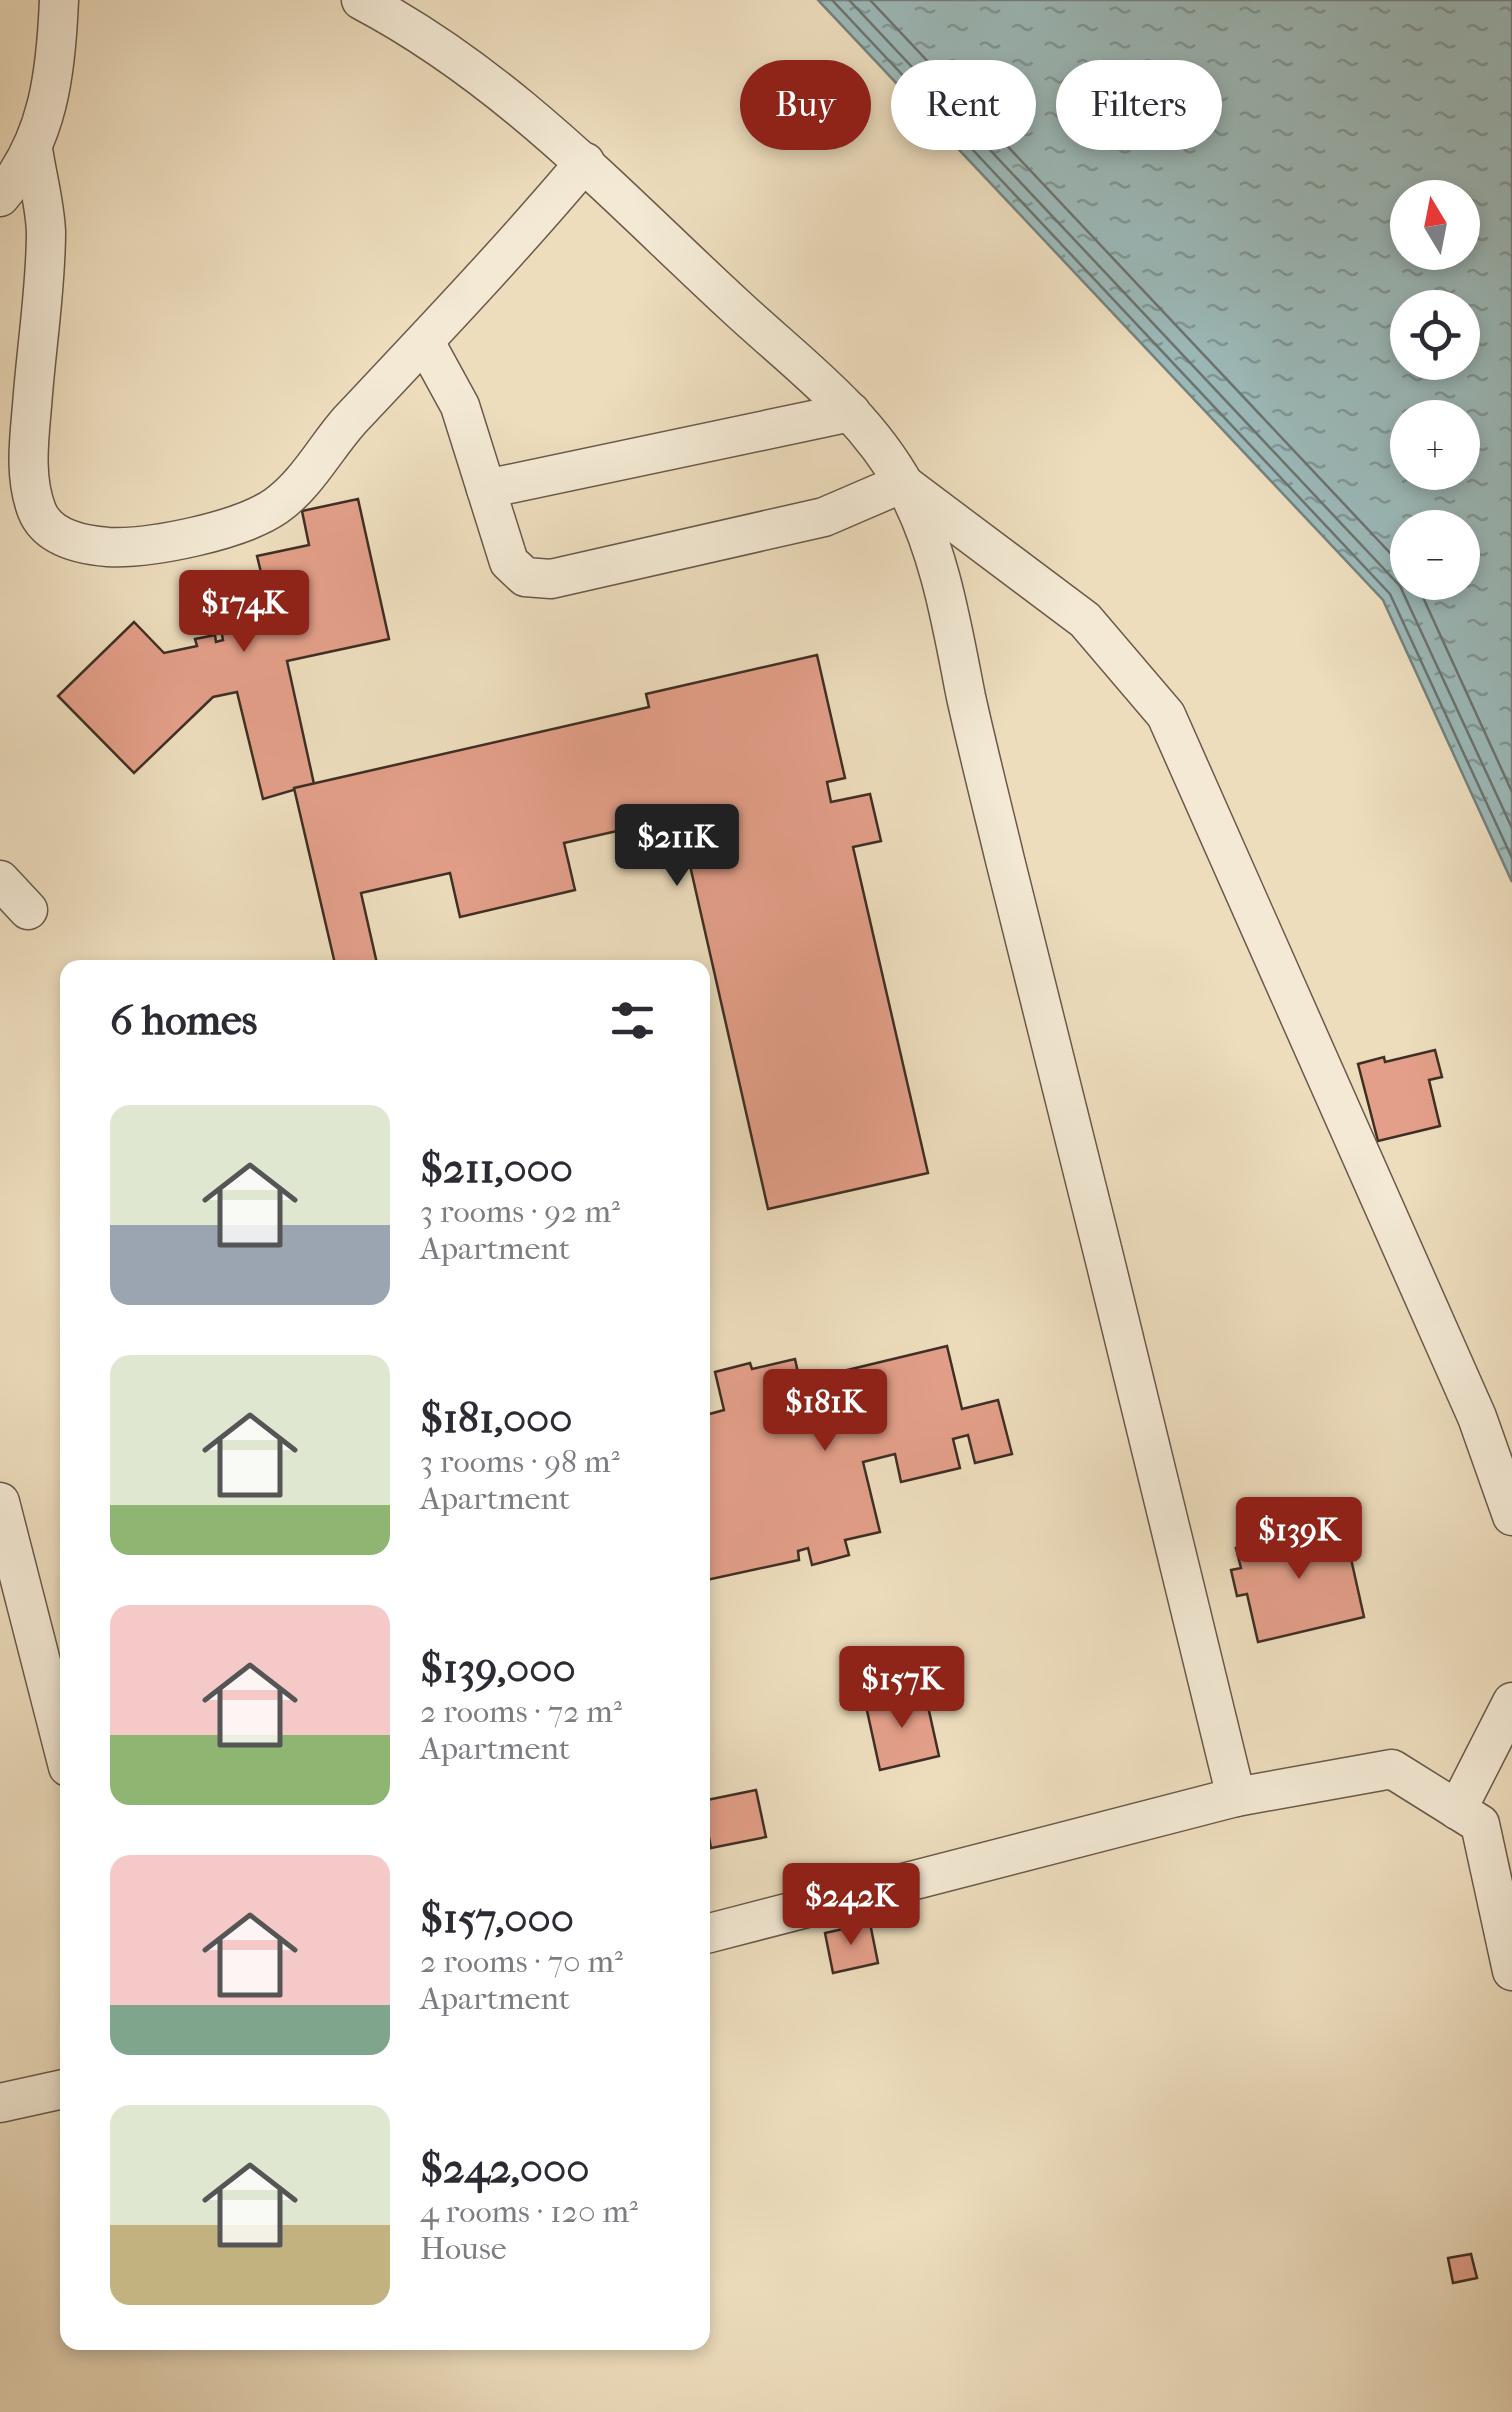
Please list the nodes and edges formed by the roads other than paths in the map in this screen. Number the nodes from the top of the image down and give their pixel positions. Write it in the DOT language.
graph roads {
  1 [pos="59,0"];
  2 [pos="362,0"];
  3 [pos="33,149"];
  4 [pos="585,162"];
  5 [pos="0,197"];
  6 [pos="425,342"];
  7 [pos="851,412"];
  8 [pos="903,483"];
  9 [pos="486,489"];
  10 [pos="0,880"];
  11 [pos="28,910"];
  12 [pos="0,1502"];
  13 [pos="1512,1516"];
  14 [pos="1512,1702"];
  15 [pos="60,1737"];
  16 [pos="1236,1796"];
  17 [pos="1457,1810"];
  18 [pos="710,1932"];
  19 [pos="1512,1971"];
  20 [pos="60,2090"];
  21 [pos="0,2103"];
  1 -- 3 [label="lane"];
  2 -- 4 [label="lane"];
  3 -- 5 [label="lane"];
  3 -- 6 [label="lane"];
  4 -- 6 [label="lane"];
  4 -- 7 [label="lane"];
  6 -- 9 [label="lane"];
  7 -- 8 [label="lane"];
  7 -- 9 [label="lane"];
  8 -- 9 [label="lane"];
  8 -- 13 [label="lane"];
  8 -- 16 [label="lane"];
  10 -- 11 [label="lane"];
  12 -- 15 [label="lane"];
  14 -- 17 [label="lane"];
  16 -- 17 [label="lane"];
  16 -- 18 [label="lane"];
  17 -- 19 [label="lane"];
  20 -- 21 [label="lane"];
}
